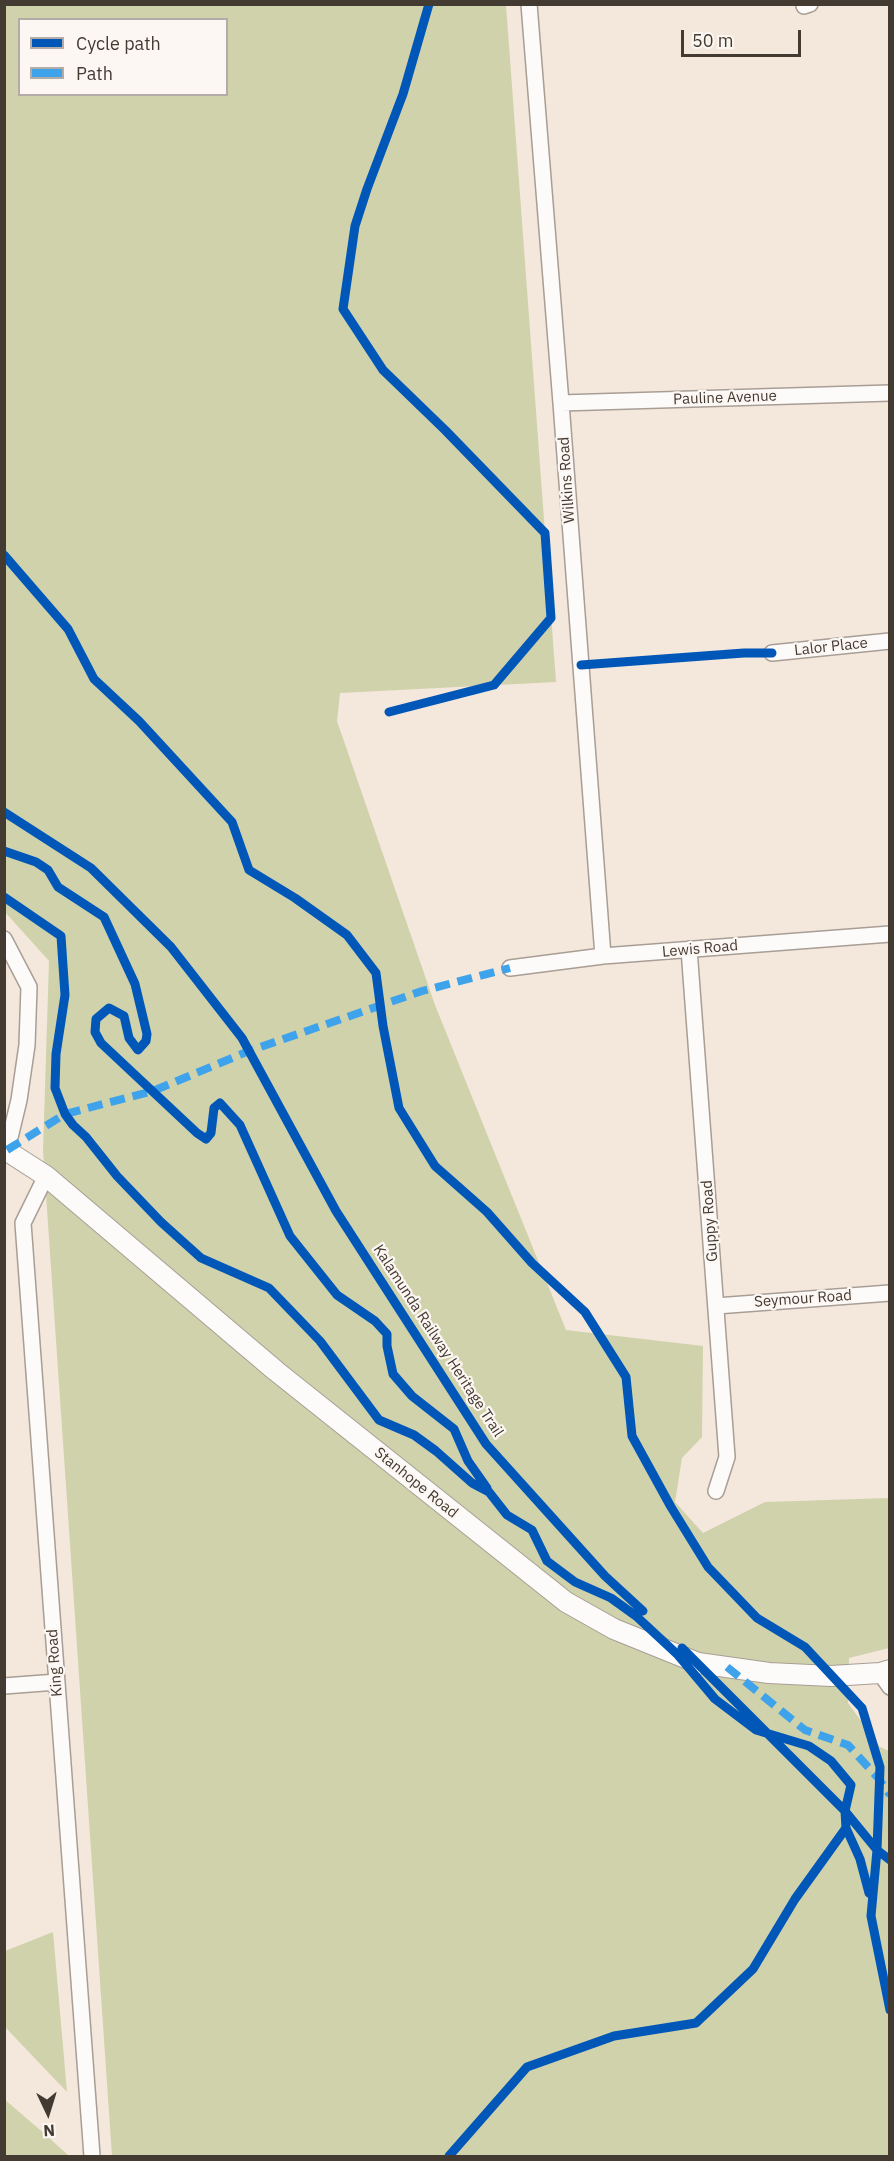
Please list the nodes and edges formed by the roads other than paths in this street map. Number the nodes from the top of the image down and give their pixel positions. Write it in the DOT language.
graph roads {
  1 [pos="529,4"];
  2 [pos="890,393"];
  3 [pos="561,403"];
  4 [pos="890,641"];
  5 [pos="772,653"];
  6 [pos="890,933"];
  7 [pos="4,939"];
  8 [pos="689,949"];
  9 [pos="603,956"];
  10 [pos="510,968"];
  11 [pos="6,1150"];
  12 [pos="46,1176"];
  13 [pos="890,1293"];
  14 [pos="716,1306"];
  15 [pos="716,1491"];
  16 [pos="886,1676"];
  17 [pos="57,1682"];
  18 [pos="4,1686"];
  19 [pos="92,2157"];
  1 -- 3 [label="street, Wilkins Road"];
  2 -- 3 [label="street, Pauline Avenue"];
  3 -- 9 [label="street, Wilkins Road"];
  4 -- 5 [label="street, Lalor Place"];
  6 -- 8 [label="street, Lewis Road"];
  7 -- 11 [label="street"];
  8 -- 9 [label="street, Lewis Road"];
  8 -- 14 [label="street, Guppy Road"];
  9 -- 10 [label="street, Lewis Road"];
  11 -- 12 [label="street, Stanhope Road"];
  12 -- 16 [label="street, Stanhope Road"];
  12 -- 17 [label="street, King Road"];
  13 -- 14 [label="street, Seymour Road"];
  14 -- 15 [label="street, Guppy Road"];
  17 -- 18 [label="street"];
  17 -- 19 [label="street, King Road"];
}
